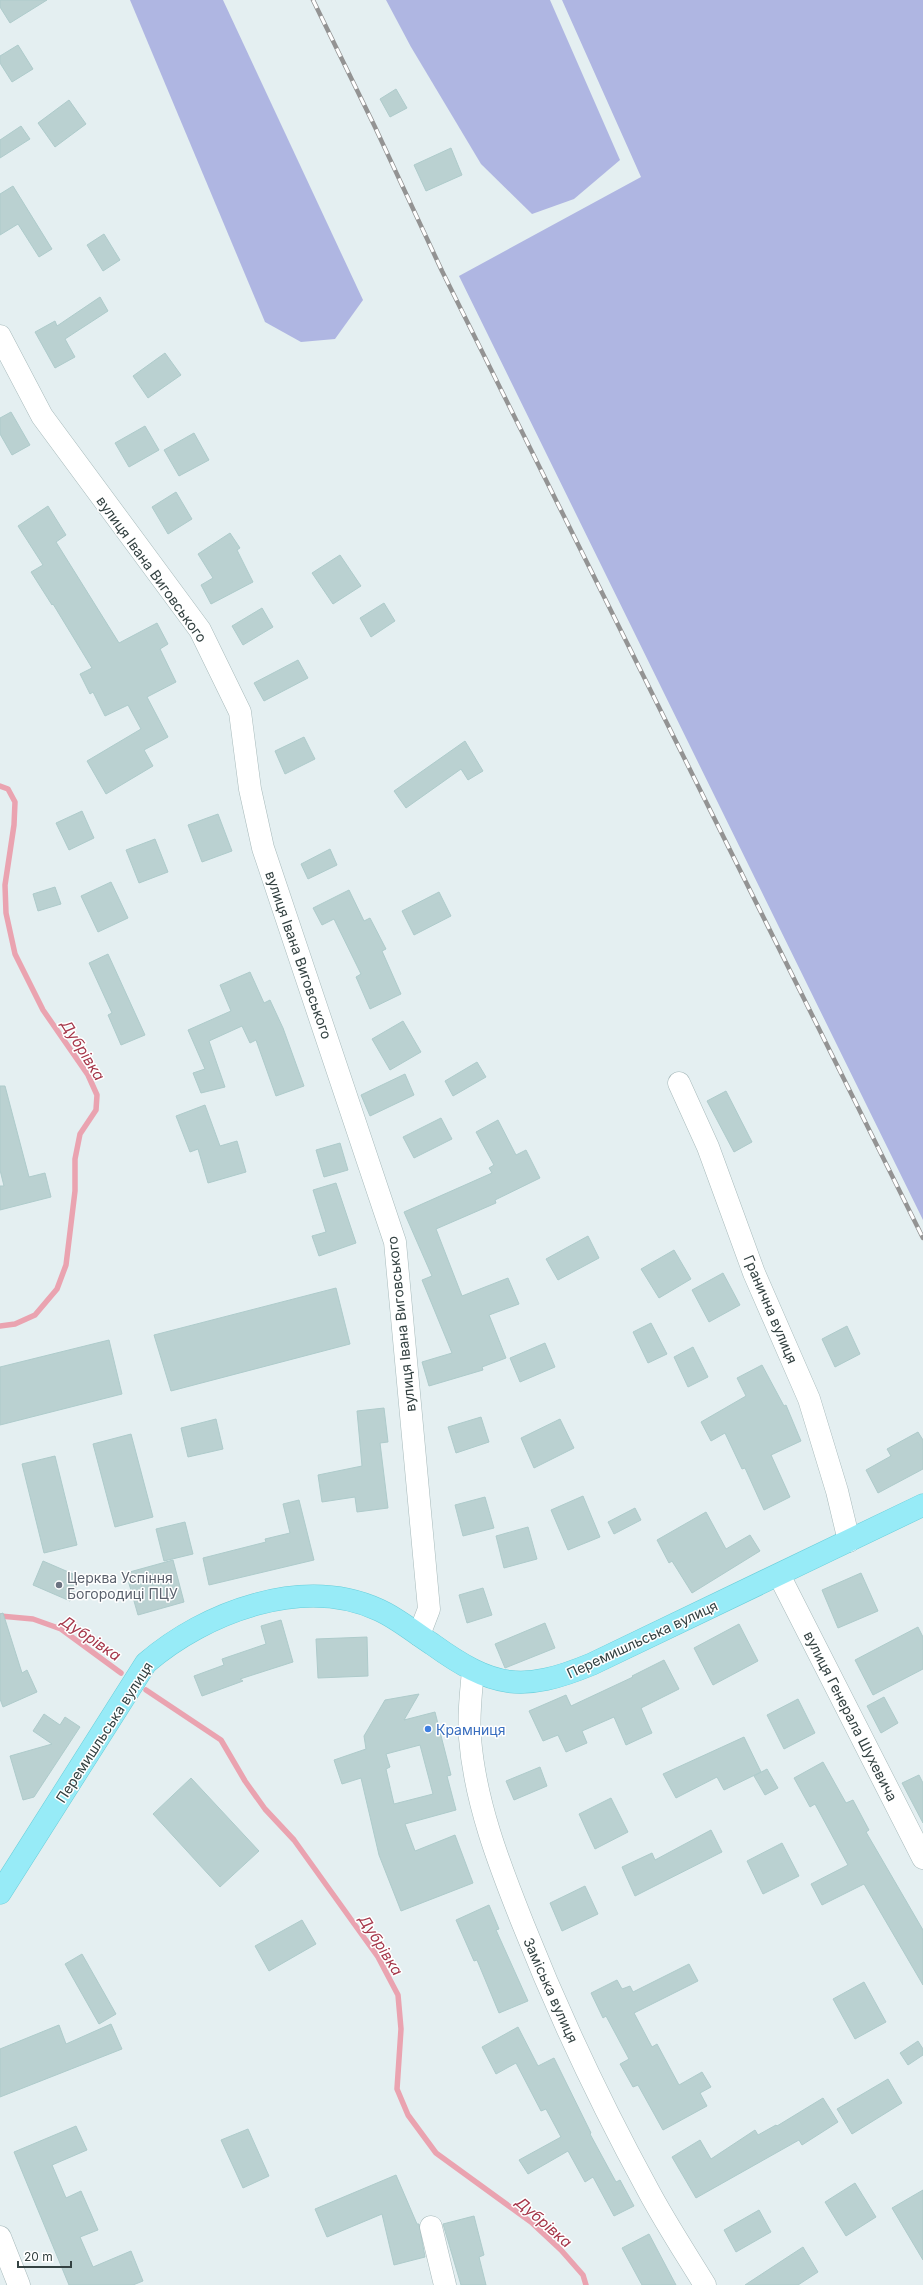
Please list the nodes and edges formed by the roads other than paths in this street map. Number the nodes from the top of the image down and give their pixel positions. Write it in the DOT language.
graph roads {
  1 [pos="0,336"];
  2 [pos="679,1083"];
  3 [pos="923,1505"];
  4 [pos="849,1541"];
  5 [pos="779,1575"];
  6 [pos="419,1635"];
  7 [pos="473,1671"];
  8 [pos="923,1858"];
  9 [pos="0,1893"];
  10 [pos="431,2227"];
  11 [pos="0,2238"];
  12 [pos="20,2285"];
  13 [pos="445,2285"];
  14 [pos="704,2285"];
  1 -- 6 [label="street, вулиця Івана Виговського"];
  2 -- 4 [label="street, Гранична вулиця"];
  3 -- 4 [label="main road, Перемишльська вулиця"];
  4 -- 5 [label="main road, Перемишльська вулиця"];
  5 -- 7 [label="main road, Перемишльська вулиця"];
  5 -- 8 [label="street, вулиця Генерала Шухевича"];
  6 -- 7 [label="main road, Перемишльська вулиця"];
  6 -- 9 [label="main road, Перемишльська вулиця"];
  7 -- 14 [label="street, Заміська вулиця"];
  10 -- 13 [label="street"];
  11 -- 12 [label="street"];
}
